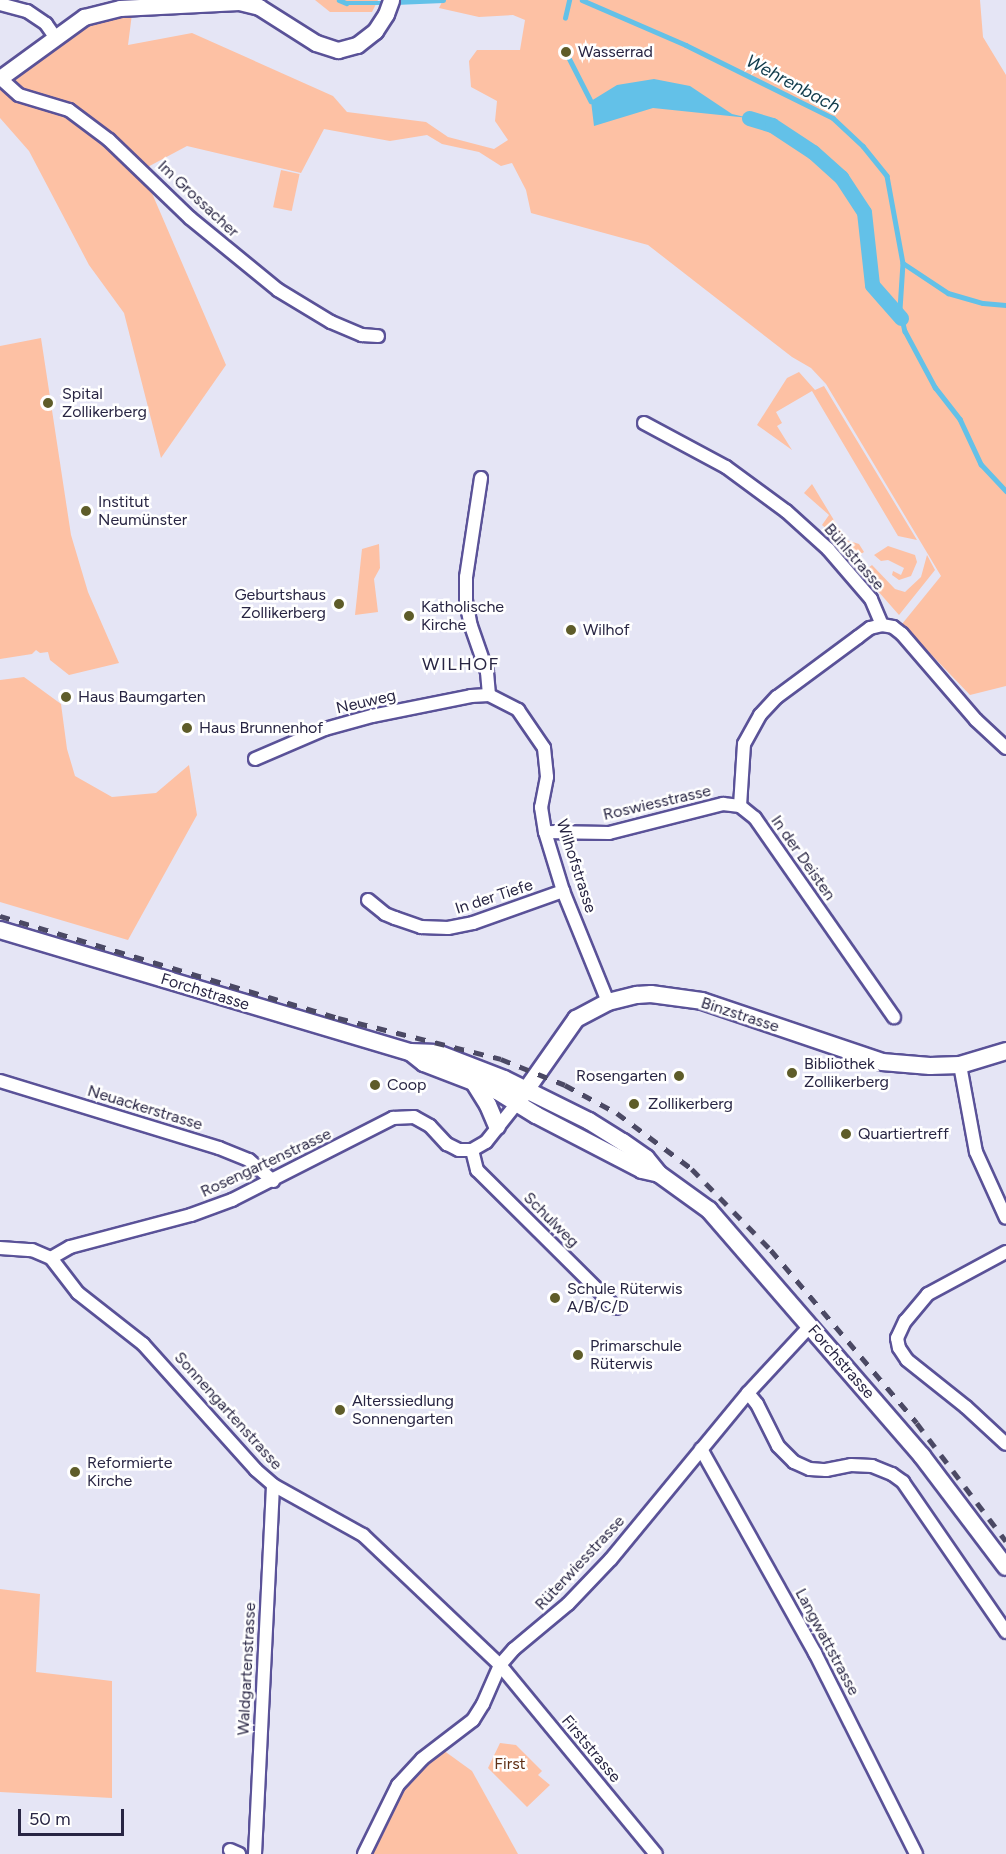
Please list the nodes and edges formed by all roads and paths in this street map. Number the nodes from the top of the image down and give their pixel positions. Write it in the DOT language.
graph roads {
  1 [pos="0,4"];
  2 [pos="389,7"];
  3 [pos="55,37"];
  4 [pos="0,78"];
  5 [pos="378,336"];
  6 [pos="644,423"];
  7 [pos="481,478"];
  8 [pos="882,625"];
  9 [pos="489,695"];
  10 [pos="1006,748"];
  11 [pos="255,759"];
  12 [pos="740,806"];
  13 [pos="545,832"];
  14 [pos="563,891"];
  15 [pos="368,900"];
  16 [pos="0,930"];
  17 [pos="608,1002"];
  18 [pos="894,1017"];
  19 [pos="1006,1051"];
  20 [pos="410,1053"];
  21 [pos="960,1065"];
  22 [pos="0,1081"];
  23 [pos="473,1081"];
  24 [pos="521,1097"];
  25 [pos="497,1126"];
  26 [pos="472,1150"];
  27 [pos="273,1181"];
  28 [pos="1006,1218"];
  29 [pos="0,1248"];
  30 [pos="1006,1252"];
  31 [pos="51,1258"];
  32 [pos="616,1308"];
  33 [pos="810,1326"];
  34 [pos="748,1394"];
  35 [pos="1006,1444"];
  36 [pos="701,1449"];
  37 [pos="273,1485"];
  38 [pos="1006,1568"];
  39 [pos="1006,1632"];
  40 [pos="500,1665"];
  41 [pos="912,1853"];
  42 [pos="255,1854"];
  43 [pos="364,1854"];
  44 [pos="656,1854"];
  1 -- 3 [label="street"];
  2 -- 3 [label="street"];
  3 -- 4 [label="street"];
  4 -- 5 [label="street, Im Grossacher"];
  6 -- 8 [label="street, Bühlstrasse"];
  7 -- 9 [label="street"];
  8 -- 10 [label="street"];
  8 -- 12 [label="street"];
  9 -- 11 [label="street, Neuweg"];
  9 -- 13 [label="street, Wilhofstrasse"];
  12 -- 13 [label="street, Roswiesstrasse"];
  12 -- 18 [label="street, In der Deisten"];
  13 -- 14 [label="street, Wilhofstrasse"];
  14 -- 15 [label="street, In der Tiefe"];
  14 -- 17 [label="street, Wilhofstrasse"];
  16 -- 20 [label="main road, Forchstrasse"];
  17 -- 21 [label="main road, Binzstrasse"];
  17 -- 24 [label="main road, Binzstrasse"];
  19 -- 21 [label="main road, Binzstrasse"];
  20 -- 23 [label="main road, Forchstrasse"];
  20 -- 24 [label="main road, Forchstrasse"];
  21 -- 28 [label="street"];
  22 -- 27 [label="street, Neuackerstrasse"];
  23 -- 24 [label="main road, Forchstrasse"];
  23 -- 25 [label="main road"];
  24 -- 25 [label="street"];
  24 -- 33 [label="main road, Forchstrasse"];
  25 -- 26 [label="street"];
  26 -- 27 [label="street, Rosengartenstrasse"];
  26 -- 32 [label="street, Schulweg"];
  27 -- 31 [label="street, Rosengartenstrasse"];
  29 -- 31 [label="street"];
  30 -- 35 [label="street"];
  31 -- 37 [label="street, Sonnengartenstrasse"];
  33 -- 34 [label="street, Rüterwiesstrasse"];
  33 -- 38 [label="main road, Forchstrasse"];
  34 -- 36 [label="street, Rüterwiesstrasse"];
  34 -- 39 [label="street"];
  36 -- 40 [label="street, Rüterwiesstrasse"];
  36 -- 41 [label="street, Langwattstrasse"];
  37 -- 40 [label="street, Sonnengartenstrasse"];
  37 -- 42 [label="street, Waldgartenstrasse"];
  40 -- 43 [label="street, Rüterwiesstrasse"];
  40 -- 44 [label="street, Firststrasse"];
}
